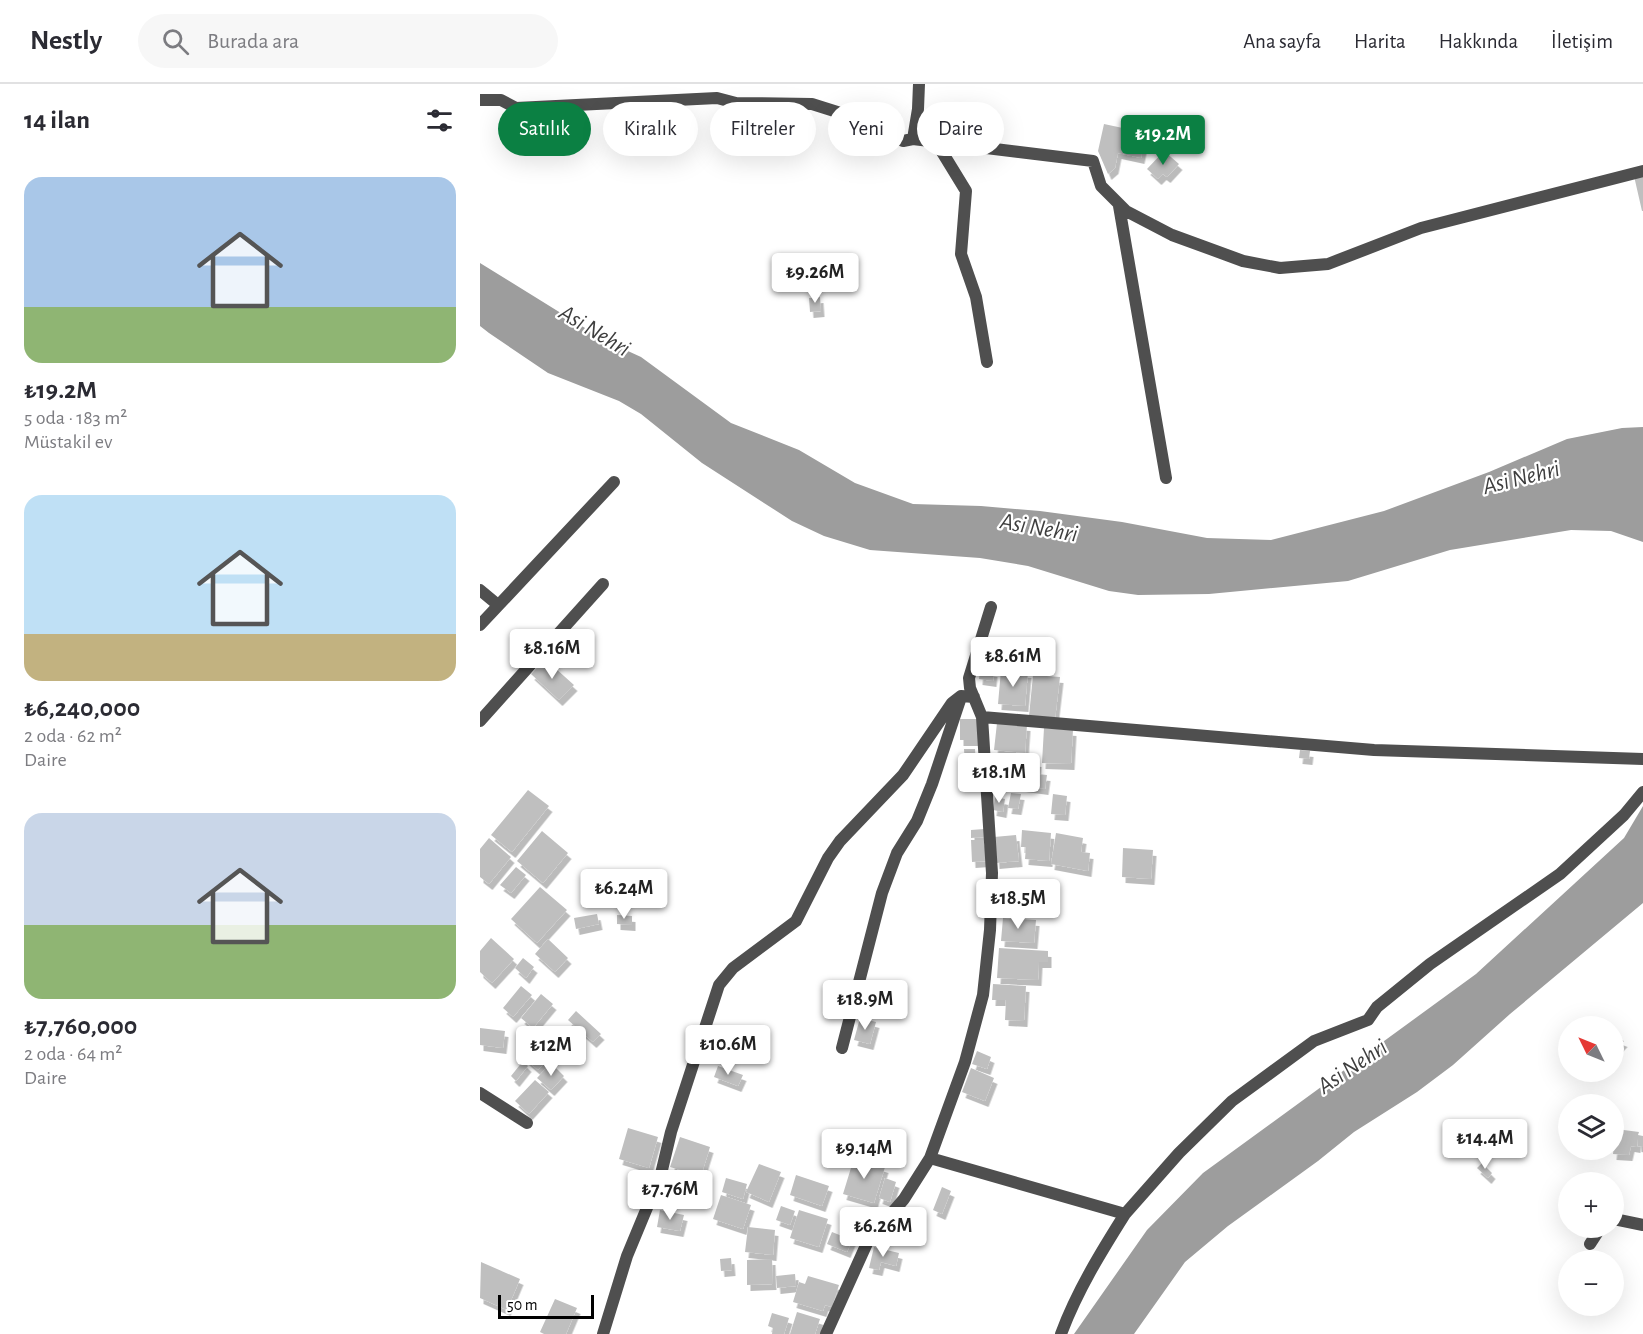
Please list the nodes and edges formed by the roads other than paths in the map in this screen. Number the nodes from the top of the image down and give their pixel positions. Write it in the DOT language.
graph roads {
  1 [pos="919,84"];
  2 [pos="480,100"];
  3 [pos="913,139"];
  4 [pos="917,140"];
  5 [pos="1004,150"];
  6 [pos="945,156"];
  7 [pos="1643,171"];
  8 [pos="1119,206"];
  9 [pos="987,362"];
  10 [pos="1166,478"];
  11 [pos="614,482"];
  12 [pos="603,584"];
  13 [pos="480,590"];
  14 [pos="498,605"];
  15 [pos="991,607"];
  16 [pos="480,625"];
  17 [pos="961,696"];
  18 [pos="974,697"];
  19 [pos="982,717"];
  20 [pos="480,721"];
  21 [pos="1643,759"];
  22 [pos="1643,792"];
  23 [pos="842,1048"];
  24 [pos="480,1093"];
  25 [pos="527,1123"];
  26 [pos="930,1158"];
  27 [pos="1125,1214"];
  28 [pos="1624,1221"];
  29 [pos="1643,1225"];
  30 [pos="1594,1238"];
  31 [pos="1590,1244"];
  32 [pos="603,1334"];
  33 [pos="826,1334"];
  34 [pos="1061,1334"];
  1 -- 3 [label="street"];
  2 -- 3 [label="street"];
  3 -- 4 [label="street"];
  5 -- 8 [label="street"];
  6 -- 9 [label="street"];
  7 -- 8 [label="street"];
  8 -- 10 [label="street"];
  11 -- 14 [label="street"];
  12 -- 20 [label="street"];
  13 -- 14 [label="street"];
  14 -- 16 [label="street"];
  15 -- 18 [label="street"];
  17 -- 18 [label="street"];
  17 -- 23 [label="street"];
  17 -- 32 [label="street"];
  18 -- 19 [label="street"];
  19 -- 21 [label="street"];
  19 -- 26 [label="street"];
  22 -- 27 [label="street"];
  24 -- 25 [label="street"];
  26 -- 27 [label="street"];
  26 -- 33 [label="street"];
  27 -- 34 [label="street"];
  28 -- 29 [label="street"];
  30 -- 31 [label="street"];
}
